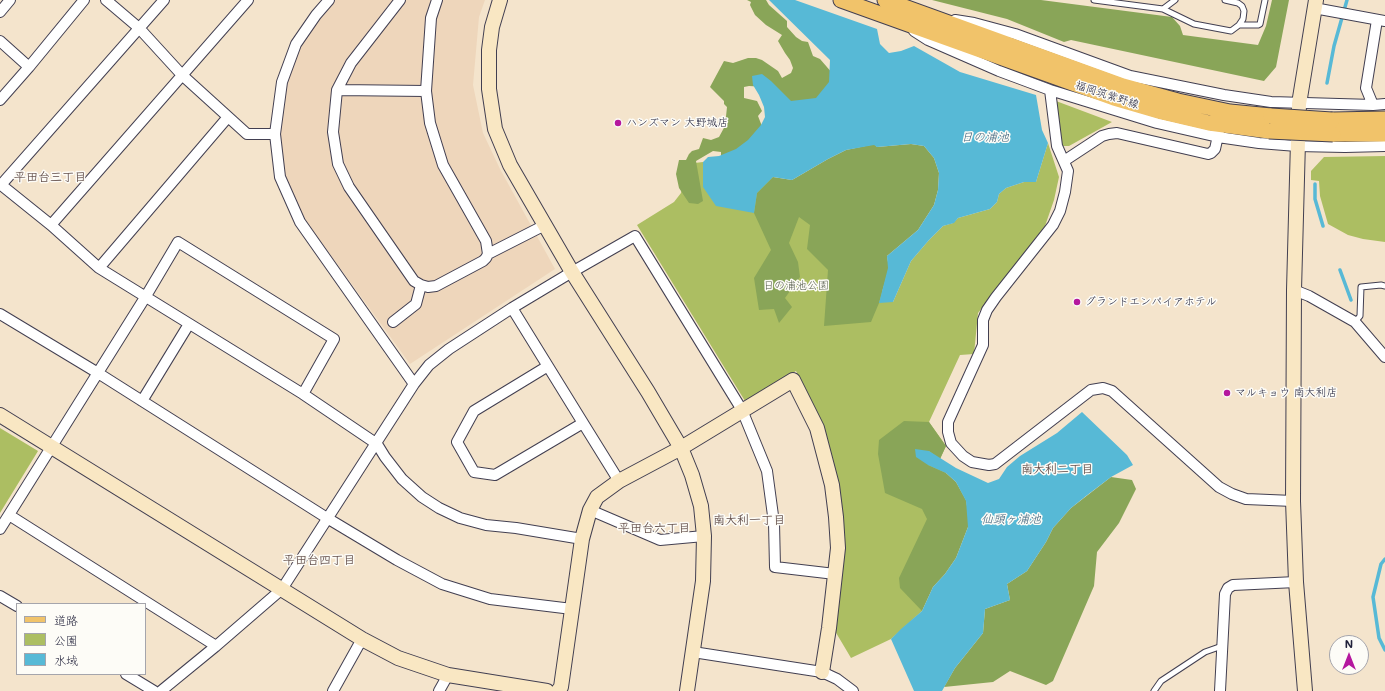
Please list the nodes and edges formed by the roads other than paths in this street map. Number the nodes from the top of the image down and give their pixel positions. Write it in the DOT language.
graph roads {
  1 [pos="10,0"];
  2 [pos="84,0"];
  3 [pos="106,0"];
  4 [pos="164,0"];
  5 [pos="248,0"];
  6 [pos="329,0"];
  7 [pos="400,0"];
  8 [pos="437,0"];
  9 [pos="500,0"];
  10 [pos="841,0"];
  11 [pos="885,0"];
  12 [pos="1094,0"];
  13 [pos="1175,0"];
  14 [pos="1225,0"];
  15 [pos="1266,0"];
  16 [pos="1315,4"];
  17 [pos="1163,9"];
  18 [pos="0,12"];
  19 [pos="936,18"];
  20 [pos="893,19"];
  21 [pos="1381,21"];
  22 [pos="1239,25"];
  23 [pos="139,28"];
  24 [pos="0,41"];
  25 [pos="29,68"];
  26 [pos="182,75"];
  27 [pos="337,90"];
  28 [pos="1050,90"];
  29 [pos="426,91"];
  30 [pos="0,100"];
  31 [pos="1299,104"];
  32 [pos="1385,104"];
  33 [pos="1372,105"];
  34 [pos="228,117"];
  35 [pos="1385,120"];
  36 [pos="1333,127"];
  37 [pos="275,134"];
  38 [pos="1218,134"];
  39 [pos="1385,134"];
  40 [pos="1297,146"];
  41 [pos="1385,146"];
  42 [pos="1064,161"];
  43 [pos="1,184"];
  44 [pos="545,225"];
  45 [pos="51,226"];
  46 [pos="488,254"];
  47 [pos="99,268"];
  48 [pos="572,272"];
  49 [pos="421,285"];
  50 [pos="1385,286"];
  51 [pos="1294,290"];
  52 [pos="146,296"];
  53 [pos="512,308"];
  54 [pos="0,314"];
  55 [pos="393,322"];
  56 [pos="1355,322"];
  57 [pos="189,324"];
  58 [pos="1385,357"];
  59 [pos="548,366"];
  60 [pos="98,373"];
  61 [pos="414,384"];
  62 [pos="304,394"];
  63 [pos="142,401"];
  64 [pos="742,410"];
  65 [pos="0,415"];
  66 [pos="582,423"];
  67 [pos="377,444"];
  68 [pos="51,447"];
  69 [pos="681,448"];
  70 [pos="619,481"];
  71 [pos="1293,501"];
  72 [pos="590,510"];
  73 [pos="9,515"];
  74 [pos="327,518"];
  75 [pos="0,529"];
  76 [pos="704,536"];
  77 [pos="582,539"];
  78 [pos="835,574"];
  79 [pos="1296,582"];
  80 [pos="282,589"];
  81 [pos="0,596"];
  82 [pos="16,605"];
  83 [pos="572,609"];
  84 [pos="362,639"];
  85 [pos="216,646"];
  86 [pos="1222,646"];
  87 [pos="693,652"];
  88 [pos="822,672"];
  89 [pos="128,675"];
  90 [pos="448,675"];
  91 [pos="154,691"];
  92 [pos="161,691"];
  93 [pos="333,691"];
  94 [pos="439,691"];
  95 [pos="547,691"];
  96 [pos="558,691"];
  97 [pos="687,691"];
  98 [pos="853,691"];
  99 [pos="1154,691"];
  100 [pos="1220,691"];
  101 [pos="1305,691"];
  1 -- 18 [label="street"];
  2 -- 25 [label="street"];
  3 -- 23 [label="street"];
  4 -- 23 [label="street"];
  5 -- 26 [label="street"];
  6 -- 37 [label="street"];
  7 -- 27 [label="street"];
  8 -- 29 [label="street"];
  9 -- 44 [label="street"];
  10 -- 20 [label="main road, 福岡筑紫野線"];
  11 -- 19 [label="main road, 福岡筑紫野線"];
  12 -- 17 [label="lane"];
  13 -- 17 [label="lane"];
  14 -- 22 [label="lane"];
  15 -- 22 [label="lane"];
  16 -- 21 [label="street"];
  16 -- 31 [label="street"];
  17 -- 22 [label="lane"];
  19 -- 31 [label="street"];
  19 -- 36 [label="main road, 福岡筑紫野線, bridge"];
  20 -- 28 [label="street"];
  20 -- 36 [label="main road, 福岡筑紫野線, bridge"];
  21 -- 33 [label="street"];
  23 -- 26 [label="street"];
  23 -- 43 [label="street"];
  24 -- 25 [label="street"];
  25 -- 30 [label="street"];
  26 -- 34 [label="street"];
  26 -- 45 [label="street"];
  27 -- 29 [label="street"];
  27 -- 49 [label="street"];
  28 -- 38 [label="street"];
  28 -- 42 [label="street"];
  29 -- 46 [label="street"];
  31 -- 33 [label="street"];
  31 -- 40 [label="street"];
  32 -- 33 [label="street"];
  34 -- 37 [label="street"];
  34 -- 47 [label="street"];
  35 -- 36 [label="main road, 福岡筑紫野線"];
  36 -- 39 [label="main road, 福岡筑紫野線"];
  37 -- 61 [label="street"];
  38 -- 40 [label="street"];
  38 -- 42 [label="street"];
  40 -- 41 [label="street"];
  40 -- 51 [label="street"];
  42 -- 71 [label="street"];
  43 -- 45 [label="street"];
  44 -- 46 [label="street"];
  44 -- 48 [label="street"];
  45 -- 47 [label="street"];
  46 -- 49 [label="street"];
  47 -- 52 [label="street"];
  48 -- 53 [label="street"];
  48 -- 64 [label="street"];
  48 -- 69 [label="street"];
  49 -- 55 [label="street"];
  50 -- 56 [label="lane"];
  51 -- 56 [label="street"];
  51 -- 71 [label="street"];
  52 -- 57 [label="street"];
  52 -- 60 [label="street"];
  52 -- 62 [label="street"];
  53 -- 59 [label="street"];
  53 -- 61 [label="street"];
  54 -- 60 [label="street"];
  56 -- 58 [label="street"];
  57 -- 62 [label="street"];
  57 -- 63 [label="street"];
  59 -- 66 [label="street"];
  59 -- 66 [label="street"];
  60 -- 63 [label="street"];
  60 -- 68 [label="street"];
  61 -- 67 [label="street"];
  62 -- 67 [label="street"];
  63 -- 74 [label="street"];
  64 -- 69 [label="street"];
  64 -- 78 [label="street"];
  64 -- 78 [label="street"];
  65 -- 68 [label="street"];
  66 -- 70 [label="street"];
  67 -- 74 [label="street"];
  67 -- 77 [label="street"];
  68 -- 73 [label="street"];
  68 -- 80 [label="street"];
  69 -- 70 [label="street"];
  69 -- 76 [label="street"];
  70 -- 72 [label="street"];
  71 -- 79 [label="street"];
  72 -- 76 [label="street"];
  72 -- 77 [label="street"];
  73 -- 75 [label="street"];
  73 -- 85 [label="street"];
  74 -- 80 [label="street"];
  74 -- 83 [label="street"];
  76 -- 87 [label="street"];
  77 -- 83 [label="street"];
  78 -- 88 [label="street"];
  79 -- 86 [label="street"];
  79 -- 101 [label="street"];
  80 -- 84 [label="street"];
  80 -- 85 [label="street"];
  81 -- 82 [label="street"];
  83 -- 96 [label="street"];
  84 -- 90 [label="street"];
  84 -- 93 [label="street"];
  85 -- 92 [label="street"];
  86 -- 99 [label="lane"];
  86 -- 100 [label="street"];
  87 -- 88 [label="street"];
  87 -- 97 [label="street"];
  88 -- 98 [label="street"];
  89 -- 91 [label="street"];
  90 -- 94 [label="street"];
  90 -- 95 [label="street"];
}
